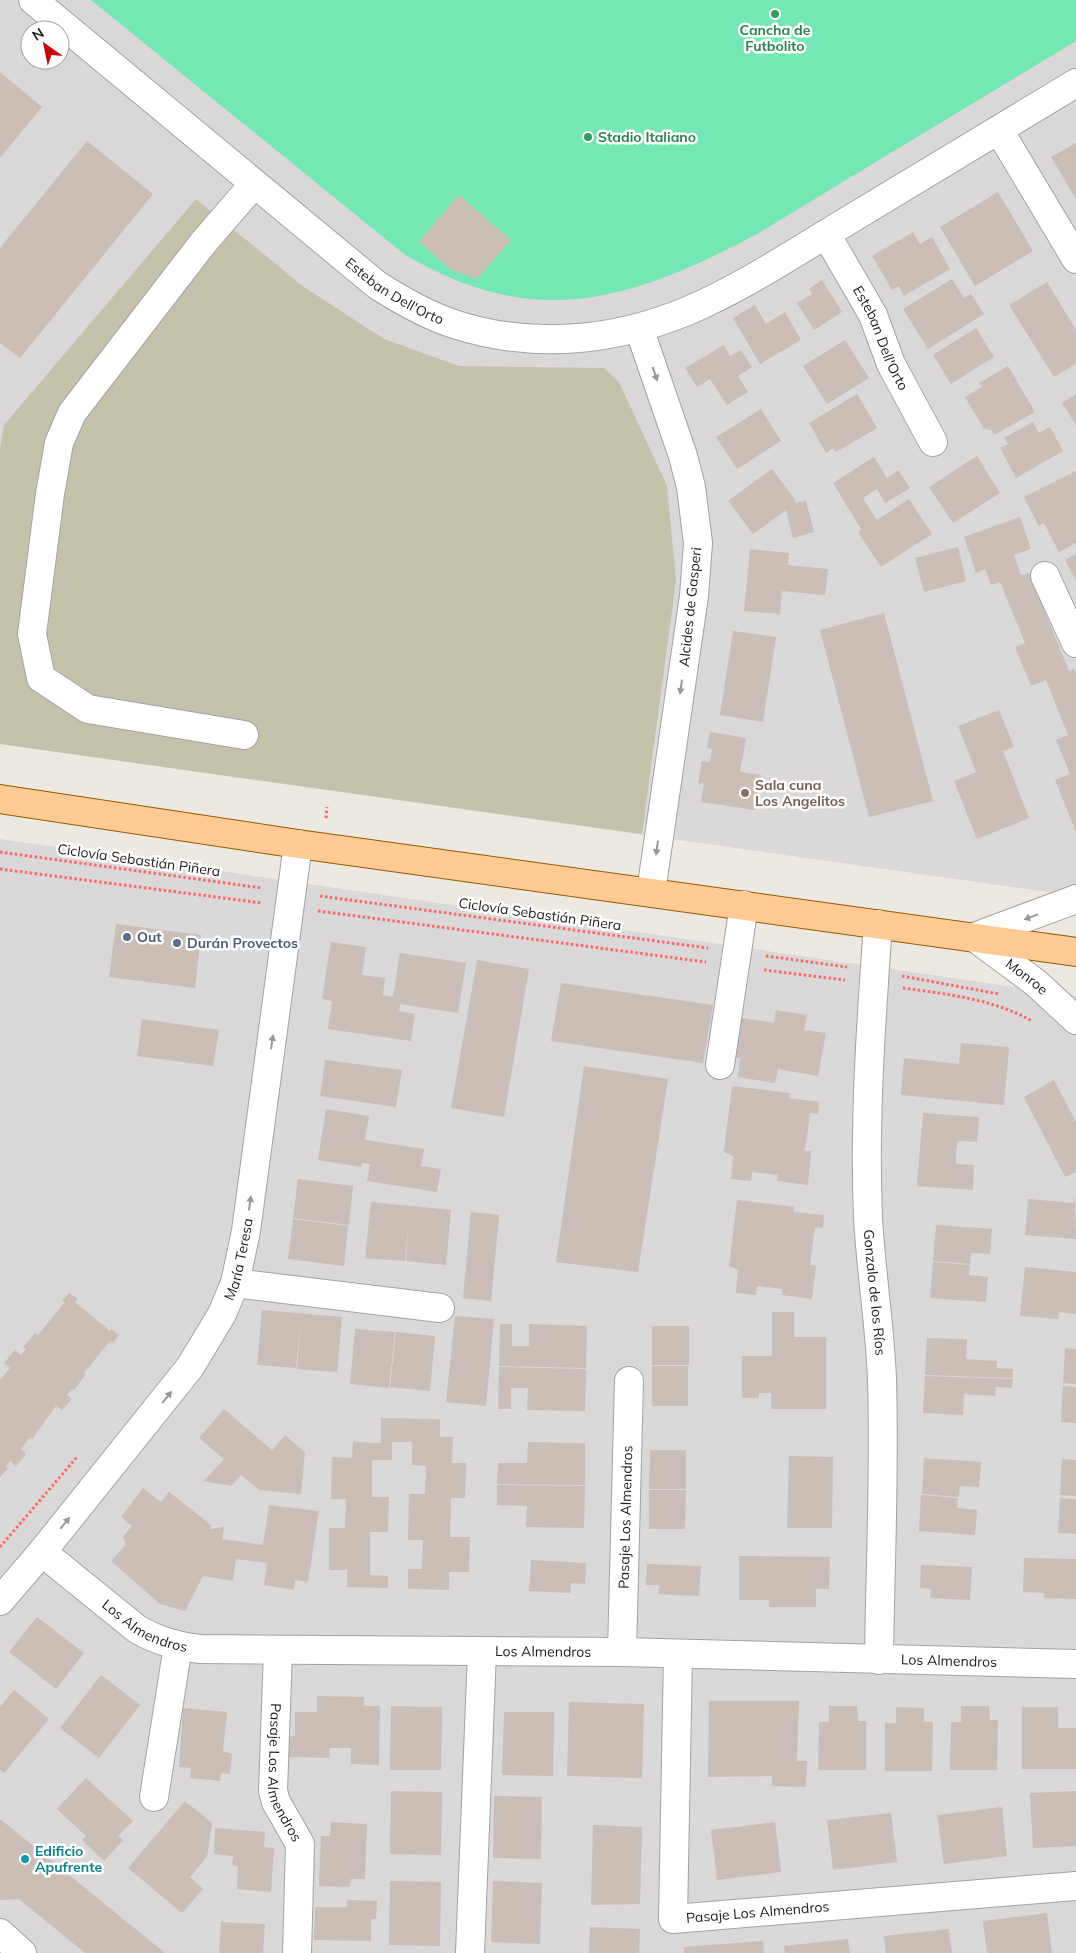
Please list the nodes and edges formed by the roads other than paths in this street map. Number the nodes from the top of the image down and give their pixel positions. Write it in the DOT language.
graph roads {
  1 [pos="33,0"];
  2 [pos="1076,83"];
  3 [pos="999,130"];
  4 [pos="254,184"];
  5 [pos="826,234"];
  6 [pos="1076,259"];
  7 [pos="640,328"];
  8 [pos="933,442"];
  9 [pos="1045,576"];
  10 [pos="1076,643"];
  11 [pos="244,735"];
  12 [pos="0,799"];
  13 [pos="298,844"];
  14 [pos="651,892"];
  15 [pos="1076,899"];
  16 [pos="744,905"];
  17 [pos="878,924"];
  18 [pos="974,937"];
  19 [pos="1076,952"];
  20 [pos="1076,1020"];
  21 [pos="720,1065"];
  22 [pos="235,1283"];
  23 [pos="440,1308"];
  24 [pos="629,1380"];
  25 [pos="42,1552"];
  26 [pos="0,1601"];
  27 [pos="178,1646"];
  28 [pos="278,1650"];
  29 [pos="482,1652"];
  30 [pos="622,1652"];
  31 [pos="678,1654"];
  32 [pos="879,1660"];
  33 [pos="1076,1664"];
  34 [pos="154,1797"];
  35 [pos="1076,1886"];
  36 [pos="0,1934"];
  37 [pos="22,1953"];
  38 [pos="297,1953"];
  39 [pos="470,1953"];
  1 -- 4 [label="street, Esteban Dell'Orto"];
  2 -- 3 [label="street, Esteban Dell'Orto"];
  3 -- 5 [label="street, Esteban Dell'Orto"];
  3 -- 6 [label="street"];
  4 -- 7 [label="street, Esteban Dell'Orto"];
  4 -- 11 [label="street"];
  5 -- 7 [label="street, Esteban Dell'Orto"];
  5 -- 8 [label="street, Esteban Dell'Orto"];
  7 -- 14 [label="street, Alcides de Gasperi, one-way"];
  9 -- 10 [label="street"];
  12 -- 13 [label="main road"];
  13 -- 14 [label="main road"];
  22 -- 13 [label="street, María Teresa, one-way"];
  14 -- 16 [label="main road"];
  15 -- 18 [label="street, one-way"];
  16 -- 17 [label="main road"];
  16 -- 21 [label="street"];
  17 -- 18 [label="main road"];
  17 -- 32 [label="street, Gonzalo de los Ríos"];
  18 -- 19 [label="main road"];
  18 -- 20 [label="street, Monroe"];
  22 -- 23 [label="street"];
  25 -- 22 [label="street, María Teresa, one-way"];
  24 -- 30 [label="street, Pasaje Los Almendros"];
  25 -- 26 [label="street, María Teresa"];
  25 -- 27 [label="street, Los Almendros"];
  27 -- 28 [label="street, Los Almendros"];
  27 -- 34 [label="street"];
  28 -- 29 [label="street, Los Almendros"];
  28 -- 38 [label="street, Pasaje Los Almendros"];
  29 -- 30 [label="street, Los Almendros"];
  29 -- 39 [label="street"];
  30 -- 31 [label="street, Los Almendros"];
  31 -- 32 [label="street, Los Almendros"];
  31 -- 35 [label="street, Pasaje Los Almendros"];
  32 -- 33 [label="street, Los Almendros"];
  36 -- 37 [label="street"];
}
